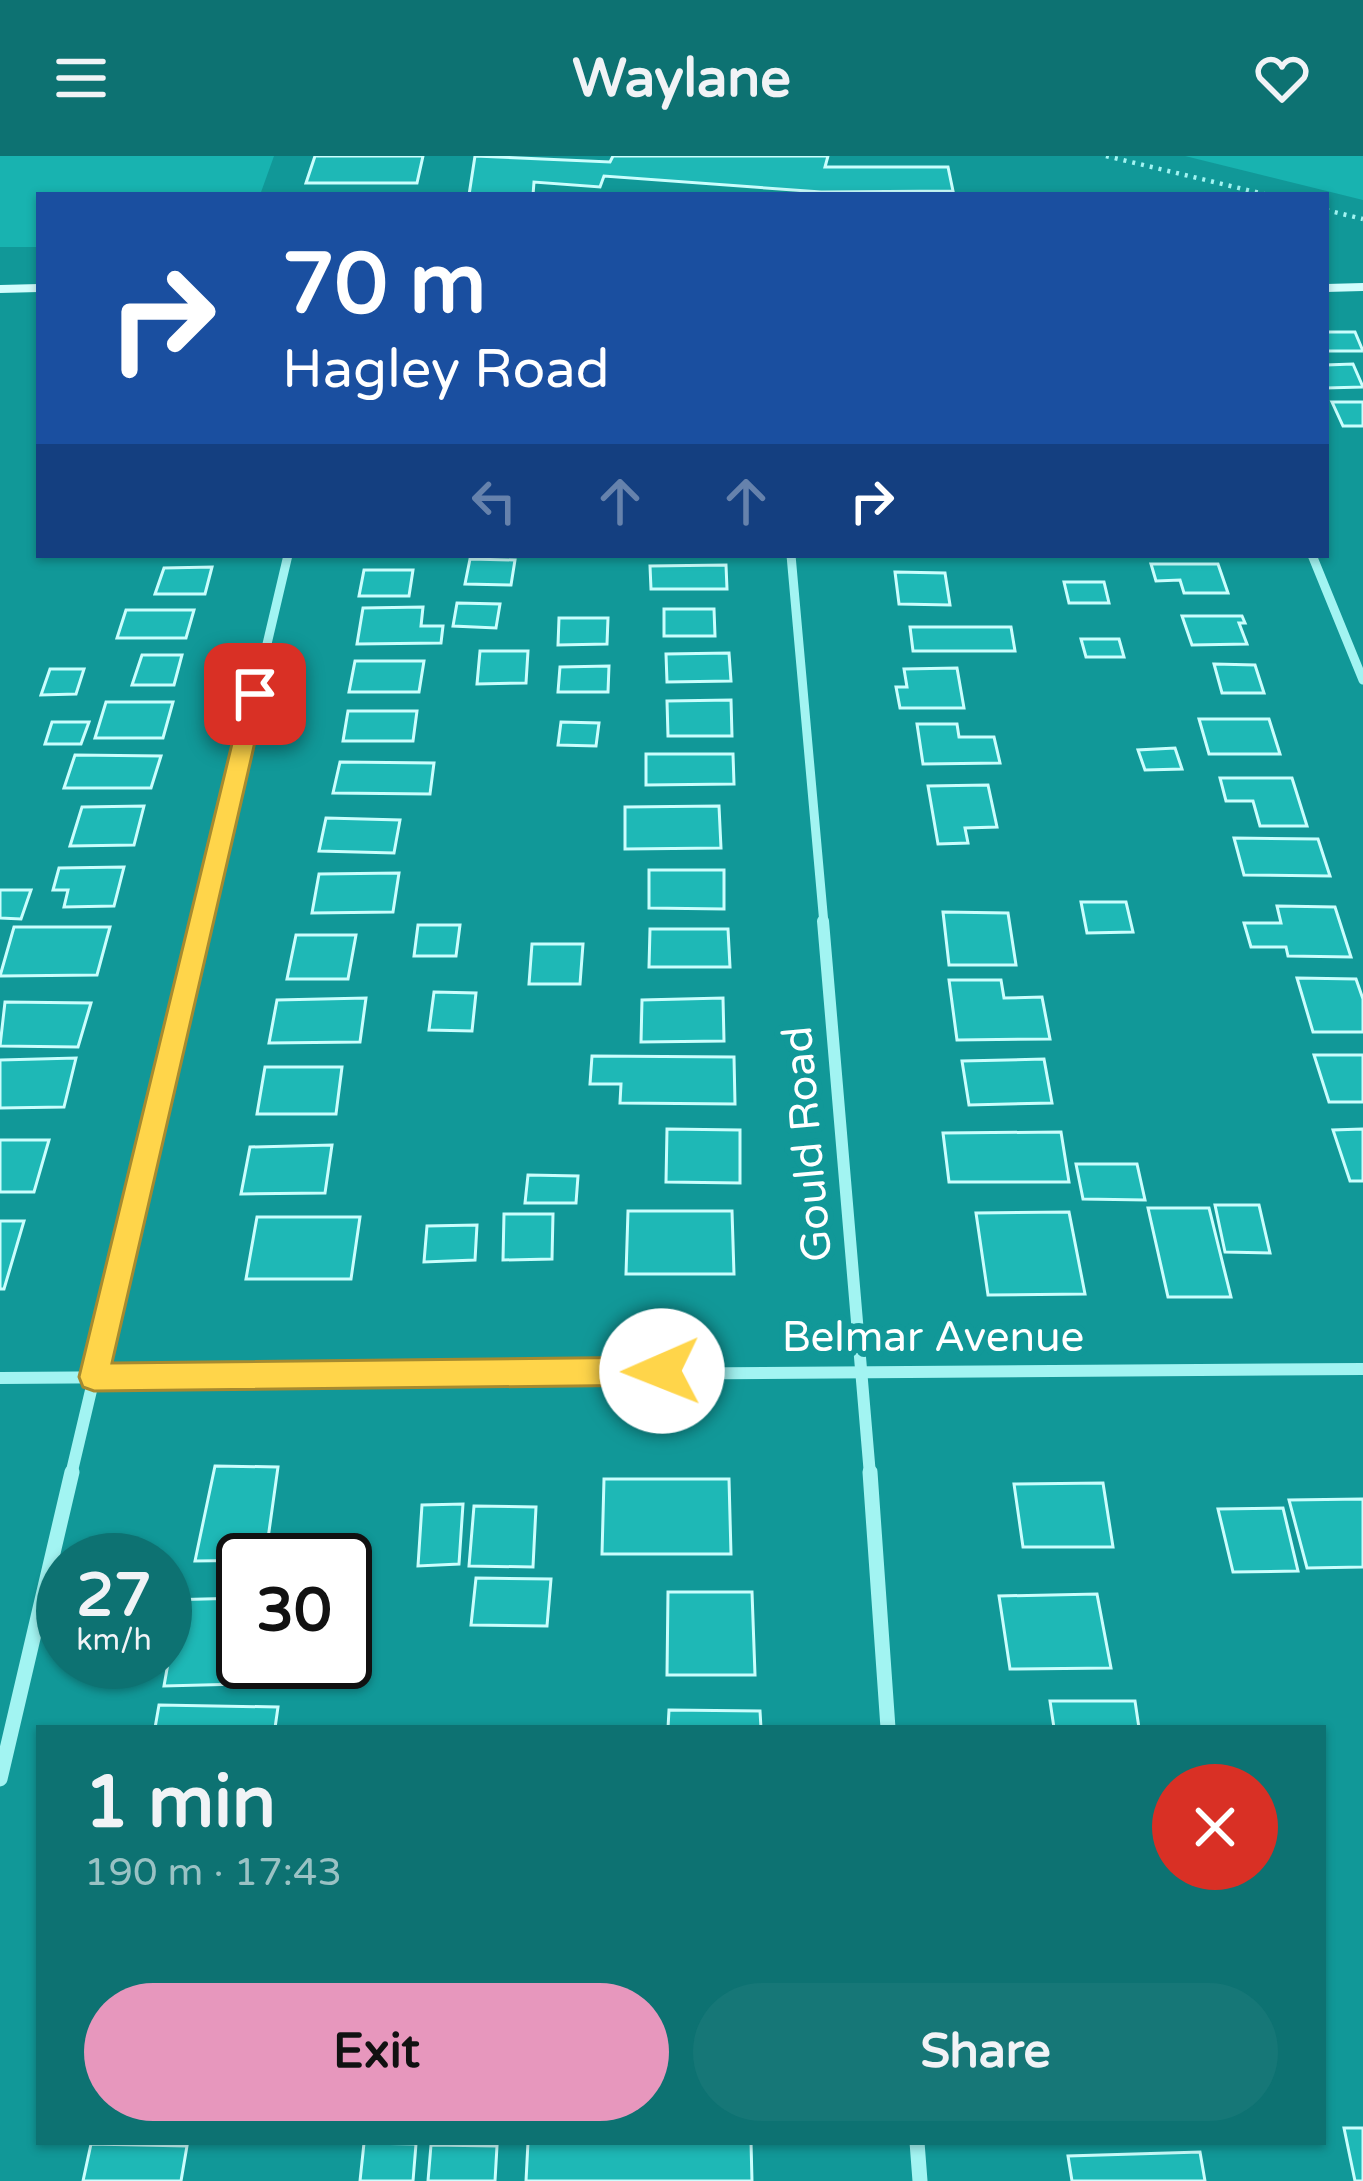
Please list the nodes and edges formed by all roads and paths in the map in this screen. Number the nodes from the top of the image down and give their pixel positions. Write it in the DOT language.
graph roads {
  1 [pos="1106,156"];
  2 [pos="1256,192"];
  3 [pos="1329,211"];
  4 [pos="1363,219"];
  5 [pos="1363,287"];
  6 [pos="1329,288"];
  7 [pos="0,289"];
  8 [pos="36,289"];
  9 [pos="287,558"];
  10 [pos="791,558"];
  11 [pos="1313,558"];
  12 [pos="1363,680"];
  13 [pos="862,1369"];
  14 [pos="1363,1369"];
  15 [pos="94,1377"];
  16 [pos="0,1378"];
  17 [pos="888,1725"];
  18 [pos="0,1779"];
  19 [pos="917,2145"];
  20 [pos="920,2181"];
  1 -- 2 [label="path"];
  3 -- 4 [label="path"];
  5 -- 6 [label="street"];
  7 -- 8 [label="street"];
  9 -- 15 [label="street"];
  10 -- 13 [label="street, Gould Road"];
  11 -- 12 [label="street"];
  13 -- 14 [label="street, Belmar Avenue"];
  13 -- 15 [label="street, Belmar Avenue"];
  13 -- 17 [label="street, Gould Road"];
  15 -- 16 [label="street, Belmar Avenue"];
  15 -- 18 [label="street"];
  19 -- 20 [label="street"];
}
